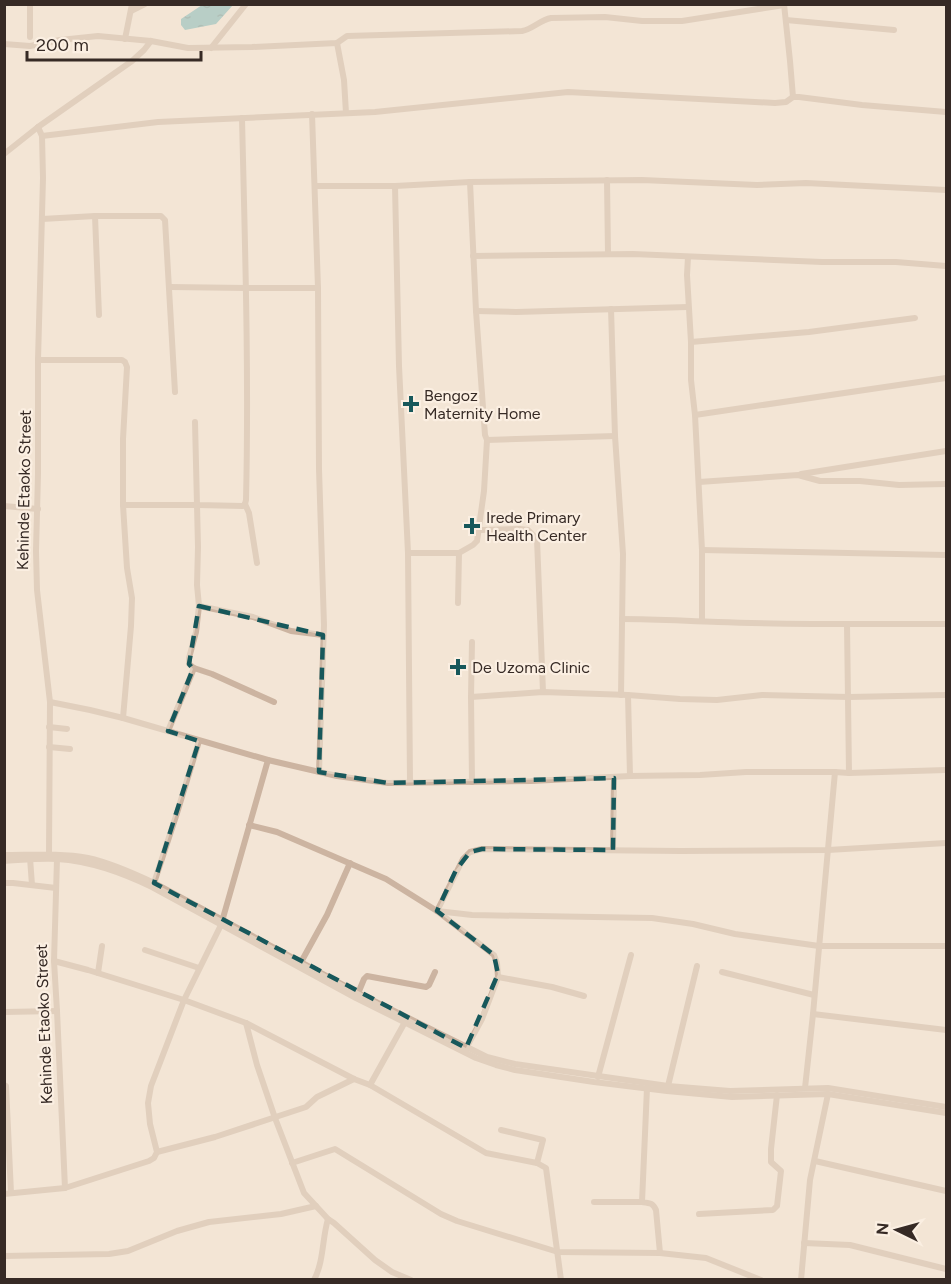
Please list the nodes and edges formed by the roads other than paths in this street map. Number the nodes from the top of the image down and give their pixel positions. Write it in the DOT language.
graph roads {
  1 [pos="30,4"];
  2 [pos="144,4"];
  3 [pos="246,4"];
  4 [pos="784,5"];
  5 [pos="131,8"];
  6 [pos="786,20"];
  7 [pos="894,30"];
  8 [pos="30,37"];
  9 [pos="125,39"];
  10 [pos="151,41"];
  11 [pos="337,43"];
  12 [pos="4,44"];
  13 [pos="211,48"];
  14 [pos="793,97"];
  15 [pos="946,112"];
  16 [pos="346,113"];
  17 [pos="312,114"];
  18 [pos="242,118"];
  19 [pos="38,127"];
  20 [pos="42,136"];
  21 [pos="4,154"];
  22 [pos="607,180"];
  23 [pos="470,182"];
  24 [pos="315,186"];
  25 [pos="395,186"];
  26 [pos="946,190"];
  27 [pos="95,216"];
  28 [pos="42,219"];
  29 [pos="608,254"];
  30 [pos="473,256"];
  31 [pos="688,257"];
  32 [pos="946,266"];
  33 [pos="170,286"];
  34 [pos="246,288"];
  35 [pos="318,288"];
  36 [pos="688,307"];
  37 [pos="610,309"];
  38 [pos="476,311"];
  39 [pos="99,315"];
  40 [pos="915,318"];
  41 [pos="691,342"];
  42 [pos="38,360"];
  43 [pos="946,378"];
  44 [pos="175,392"];
  45 [pos="695,415"];
  46 [pos="195,422"];
  47 [pos="615,435"];
  48 [pos="487,440"];
  49 [pos="946,451"];
  50 [pos="798,475"];
  51 [pos="699,482"];
  52 [pos="946,484"];
  53 [pos="245,504"];
  54 [pos="123,505"];
  55 [pos="197,505"];
  56 [pos="4,506"];
  57 [pos="38,509"];
  58 [pos="480,530"];
  59 [pos="702,550"];
  60 [pos="408,553"];
  61 [pos="459,553"];
  62 [pos="946,555"];
  63 [pos="257,563"];
  64 [pos="458,603"];
  65 [pos="199,606"];
  66 [pos="622,620"];
  67 [pos="702,621"];
  68 [pos="946,624"];
  69 [pos="847,625"];
  70 [pos="323,635"];
  71 [pos="472,642"];
  72 [pos="194,668"];
  73 [pos="543,692"];
  74 [pos="946,694"];
  75 [pos="625,695"];
  76 [pos="471,697"];
  77 [pos="849,697"];
  78 [pos="50,702"];
  79 [pos="274,702"];
  80 [pos="123,718"];
  81 [pos="49,727"];
  82 [pos="67,729"];
  83 [pos="168,731"];
  84 [pos="199,741"];
  85 [pos="49,747"];
  86 [pos="70,750"];
  87 [pos="268,760"];
  88 [pos="946,770"];
  89 [pos="319,772"];
  90 [pos="835,772"];
  91 [pos="849,772"];
  92 [pos="630,776"];
  93 [pos="614,778"];
  94 [pos="410,782"];
  95 [pos="472,782"];
  96 [pos="249,825"];
  97 [pos="946,843"];
  98 [pos="613,850"];
  99 [pos="828,850"];
  100 [pos="49,854"];
  101 [pos="4,855"];
  102 [pos="30,857"];
  103 [pos="57,859"];
  104 [pos="4,861"];
  105 [pos="350,863"];
  106 [pos="4,883"];
  107 [pos="32,885"];
  108 [pos="153,885"];
  109 [pos="56,888"];
  110 [pos="437,911"];
  111 [pos="221,922"];
  112 [pos="102,946"];
  113 [pos="819,946"];
  114 [pos="946,946"];
  115 [pos="145,950"];
  116 [pos="631,955"];
  117 [pos="54,961"];
  118 [pos="300,965"];
  119 [pos="697,966"];
  120 [pos="199,968"];
  121 [pos="435,972"];
  122 [pos="722,972"];
  123 [pos="98,973"];
  124 [pos="498,978"];
  125 [pos="814,994"];
  126 [pos="357,996"];
  127 [pos="584,996"];
  128 [pos="184,1000"];
  129 [pos="4,1006"];
  130 [pos="57,1011"];
  131 [pos="5,1012"];
  132 [pos="813,1014"];
  133 [pos="405,1021"];
  134 [pos="246,1023"];
  135 [pos="946,1030"];
  136 [pos="465,1050"];
  137 [pos="598,1077"];
  138 [pos="354,1079"];
  139 [pos="4,1085"];
  140 [pos="370,1085"];
  141 [pos="668,1086"];
  142 [pos="647,1088"];
  143 [pos="805,1088"];
  144 [pos="828,1094"];
  145 [pos="777,1095"];
  146 [pos="946,1107"];
  147 [pos="946,1113"];
  148 [pos="274,1118"];
  149 [pos="501,1130"];
  150 [pos="157,1152"];
  151 [pos="814,1161"];
  152 [pos="292,1163"];
  153 [pos="537,1163"];
  154 [pos="65,1188"];
  155 [pos="946,1191"];
  156 [pos="8,1193"];
  157 [pos="594,1202"];
  158 [pos="642,1202"];
  159 [pos="316,1206"];
  160 [pos="699,1214"];
  161 [pos="328,1219"];
  162 [pos="804,1243"];
  163 [pos="558,1252"];
  164 [pos="660,1253"];
  165 [pos="4,1256"];
  166 [pos="946,1269"];
  167 [pos="392,1272"];
  168 [pos="314,1280"];
  169 [pos="389,1280"];
  170 [pos="411,1280"];
  171 [pos="561,1280"];
  172 [pos="761,1280"];
  173 [pos="801,1280"];
  1 -- 8 [label="street"];
  2 -- 5 [label="street"];
  3 -- 13 [label="street"];
  4 -- 6 [label="street"];
  4 -- 11 [label="street"];
  5 -- 9 [label="street"];
  6 -- 7 [label="street"];
  6 -- 14 [label="street"];
  9 -- 10 [label="street"];
  9 -- 12 [label="street"];
  10 -- 13 [label="street"];
  10 -- 19 [label="street"];
  11 -- 13 [label="street"];
  11 -- 16 [label="street"];
  14 -- 15 [label="street"];
  14 -- 16 [label="street"];
  16 -- 17 [label="street"];
  17 -- 18 [label="street"];
  17 -- 24 [label="street"];
  18 -- 20 [label="street"];
  18 -- 34 [label="street"];
  19 -- 20 [label="street, Kehinde Etaoko Street"];
  19 -- 21 [label="street"];
  20 -- 28 [label="street, Kehinde Etaoko Street"];
  22 -- 23 [label="street"];
  22 -- 26 [label="street"];
  22 -- 29 [label="street"];
  23 -- 25 [label="street"];
  23 -- 30 [label="street"];
  24 -- 25 [label="street"];
  24 -- 35 [label="street"];
  25 -- 60 [label="street"];
  27 -- 28 [label="street"];
  27 -- 33 [label="street"];
  27 -- 39 [label="street"];
  28 -- 42 [label="street, Kehinde Etaoko Street"];
  29 -- 30 [label="street"];
  29 -- 31 [label="street"];
  30 -- 38 [label="street"];
  31 -- 32 [label="street"];
  31 -- 36 [label="street"];
  33 -- 34 [label="street"];
  33 -- 44 [label="street"];
  34 -- 35 [label="street"];
  34 -- 53 [label="street"];
  35 -- 70 [label="street"];
  36 -- 37 [label="street"];
  36 -- 41 [label="street"];
  37 -- 38 [label="street"];
  37 -- 47 [label="street"];
  38 -- 48 [label="street"];
  40 -- 41 [label="street"];
  41 -- 45 [label="street"];
  42 -- 54 [label="street"];
  42 -- 57 [label="street, Kehinde Etaoko Street"];
  43 -- 45 [label="street"];
  45 -- 51 [label="street"];
  46 -- 55 [label="street"];
  47 -- 48 [label="street"];
  47 -- 66 [label="street"];
  48 -- 58 [label="street"];
  49 -- 50 [label="street"];
  50 -- 51 [label="street"];
  50 -- 52 [label="street"];
  51 -- 59 [label="street"];
  53 -- 55 [label="street"];
  53 -- 63 [label="street"];
  54 -- 55 [label="street"];
  54 -- 80 [label="street"];
  55 -- 65 [label="street"];
  56 -- 57 [label="street"];
  57 -- 78 [label="street, Kehinde Etaoko Street"];
  58 -- 61 [label="street"];
  58 -- 73 [label="street"];
  59 -- 62 [label="street"];
  59 -- 67 [label="street"];
  60 -- 61 [label="street"];
  60 -- 94 [label="street"];
  61 -- 64 [label="street"];
  65 -- 70 [label="street"];
  65 -- 72 [label="street"];
  66 -- 67 [label="street"];
  66 -- 75 [label="street"];
  67 -- 69 [label="street"];
  68 -- 69 [label="street"];
  69 -- 77 [label="street"];
  70 -- 89 [label="street"];
  71 -- 76 [label="street"];
  72 -- 79 [label="street"];
  72 -- 83 [label="street"];
  73 -- 75 [label="street"];
  73 -- 76 [label="street"];
  74 -- 77 [label="street"];
  75 -- 77 [label="street"];
  75 -- 92 [label="street"];
  76 -- 95 [label="street"];
  77 -- 91 [label="street"];
  78 -- 80 [label="street"];
  78 -- 81 [label="street, Kehinde Etaoko Street"];
  80 -- 83 [label="street"];
  81 -- 82 [label="street"];
  81 -- 85 [label="street, Kehinde Etaoko Street"];
  83 -- 84 [label="street"];
  84 -- 87 [label="street"];
  84 -- 108 [label="street"];
  85 -- 86 [label="street"];
  85 -- 100 [label="street, Kehinde Etaoko Street"];
  87 -- 89 [label="street"];
  87 -- 96 [label="street"];
  88 -- 91 [label="street"];
  89 -- 94 [label="street"];
  90 -- 91 [label="street"];
  90 -- 92 [label="street"];
  90 -- 99 [label="street"];
  92 -- 93 [label="street"];
  93 -- 95 [label="street"];
  93 -- 98 [label="street"];
  94 -- 95 [label="street"];
  96 -- 105 [label="street"];
  96 -- 111 [label="street"];
  97 -- 99 [label="street"];
  98 -- 99 [label="street"];
  98 -- 110 [label="street"];
  99 -- 113 [label="street"];
  100 -- 102 [label="street"];
  100 -- 108 [label="street"];
  101 -- 102 [label="street"];
  102 -- 103 [label="street"];
  102 -- 104 [label="street"];
  102 -- 107 [label="street"];
  103 -- 108 [label="street"];
  103 -- 109 [label="street, Kehinde Etaoko Street"];
  105 -- 110 [label="street"];
  105 -- 118 [label="street"];
  106 -- 107 [label="street"];
  107 -- 109 [label="street"];
  108 -- 111 [label="street"];
  109 -- 117 [label="street, Kehinde Etaoko Street"];
  110 -- 113 [label="street"];
  110 -- 124 [label="street"];
  111 -- 118 [label="street"];
  111 -- 120 [label="street"];
  112 -- 123 [label="street"];
  113 -- 114 [label="street"];
  113 -- 125 [label="street"];
  115 -- 120 [label="street"];
  116 -- 137 [label="street"];
  117 -- 123 [label="street"];
  117 -- 130 [label="street, Kehinde Etaoko Street"];
  118 -- 126 [label="street"];
  119 -- 141 [label="street"];
  120 -- 128 [label="street"];
  121 -- 126 [label="street"];
  122 -- 125 [label="street"];
  123 -- 128 [label="street"];
  124 -- 127 [label="street"];
  124 -- 136 [label="street"];
  125 -- 132 [label="street"];
  126 -- 133 [label="street"];
  128 -- 134 [label="street"];
  128 -- 150 [label="street"];
  129 -- 131 [label="street"];
  130 -- 131 [label="street"];
  130 -- 154 [label="street, Kehinde Etaoko Street"];
  132 -- 135 [label="street"];
  132 -- 143 [label="street"];
  133 -- 136 [label="street"];
  133 -- 140 [label="street"];
  134 -- 138 [label="street"];
  134 -- 148 [label="street"];
  136 -- 137 [label="street"];
  136 -- 142 [label="street"];
  137 -- 141 [label="street"];
  138 -- 140 [label="street"];
  138 -- 148 [label="street"];
  139 -- 156 [label="street"];
  140 -- 153 [label="street"];
  141 -- 143 [label="street"];
  142 -- 145 [label="street"];
  142 -- 158 [label="street"];
  143 -- 146 [label="street"];
  144 -- 145 [label="street"];
  144 -- 147 [label="street"];
  144 -- 151 [label="street"];
  145 -- 160 [label="street"];
  148 -- 150 [label="street"];
  148 -- 152 [label="street"];
  149 -- 153 [label="street"];
  150 -- 154 [label="street"];
  151 -- 155 [label="street"];
  151 -- 162 [label="street"];
  152 -- 159 [label="street"];
  152 -- 163 [label="street"];
  153 -- 163 [label="street"];
  154 -- 156 [label="street"];
  157 -- 158 [label="street"];
  158 -- 164 [label="street"];
  159 -- 161 [label="street"];
  159 -- 165 [label="street"];
  161 -- 167 [label="street"];
  161 -- 168 [label="street"];
  162 -- 166 [label="street"];
  162 -- 173 [label="street"];
  163 -- 164 [label="street"];
  163 -- 171 [label="street"];
  164 -- 172 [label="street"];
  167 -- 169 [label="street"];
  167 -- 170 [label="street"];
}
